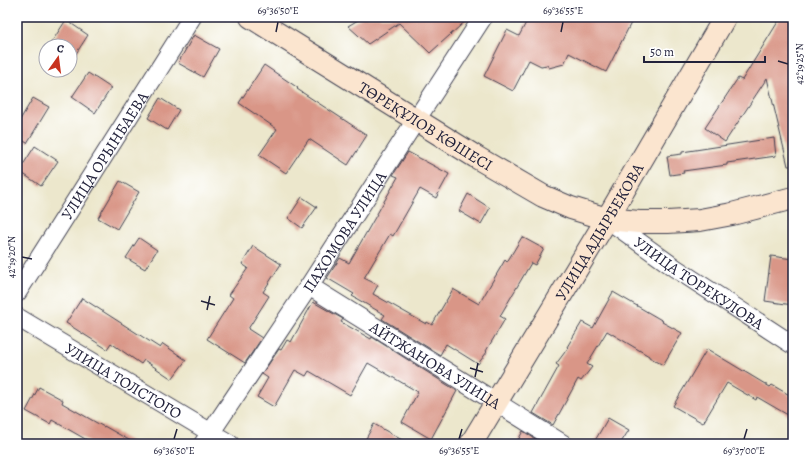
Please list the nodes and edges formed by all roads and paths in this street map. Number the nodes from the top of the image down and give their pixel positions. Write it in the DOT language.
graph roads {
  1 [pos="192,17"];
  2 [pos="251,17"];
  3 [pos="483,17"];
  4 [pos="725,17"];
  5 [pos="416,120"];
  6 [pos="793,198"];
  7 [pos="607,219"];
  8 [pos="309,286"];
  9 [pos="17,293"];
  10 [pos="17,317"];
  11 [pos="793,344"];
  12 [pos="496,402"];
  13 [pos="207,438"];
  14 [pos="230,444"];
  15 [pos="471,444"];
  16 [pos="563,444"];
  1 -- 9 [label="street, УЛИЦА ОРЫНБАЕВА"];
  2 -- 5 [label="main road, ТӨРЕҚҰЛОВ КӨШЕСІ"];
  3 -- 5 [label="street, ПАХОМОВА УЛИЦА"];
  4 -- 7 [label="main road, УЛИЦА АДЫРБЕКОВА"];
  5 -- 7 [label="main road, ТӨРЕҚҰЛОВ КӨШЕСІ"];
  5 -- 8 [label="street, ПАХОМОВА УЛИЦА"];
  6 -- 7 [label="main road, ТӨРЕҚҰЛОВ КӨШЕСІ"];
  7 -- 11 [label="street, УЛИЦА ТОРЕКУЛОВА"];
  7 -- 12 [label="main road, УЛИЦА АДЫРБЕКОВА"];
  8 -- 12 [label="street, АЙТЖАНОВА УЛИЦА"];
  8 -- 13 [label="street, ПАХОМОВА УЛИЦА"];
  10 -- 13 [label="street, УЛИЦА ТОЛСТОГО"];
  12 -- 15 [label="main road, УЛИЦА АДЫРБЕКОВА"];
  12 -- 16 [label="street, АЙТЖАНОВА УЛИЦА"];
  13 -- 14 [label="street, УЛИЦА ТОЛСТОГО"];
}
